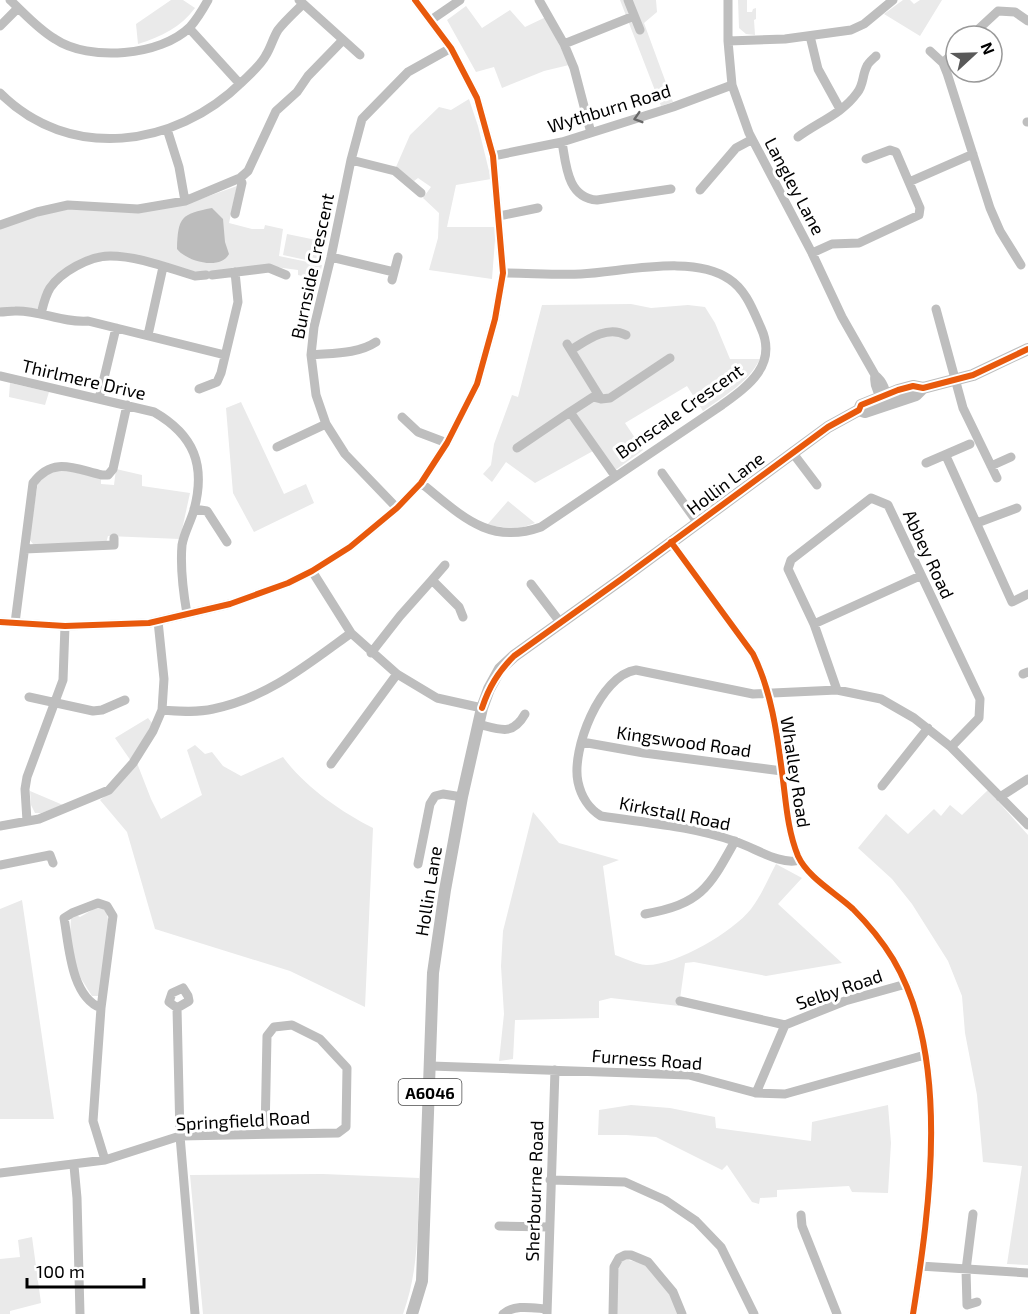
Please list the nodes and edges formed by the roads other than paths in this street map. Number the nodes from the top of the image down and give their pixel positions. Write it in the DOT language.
graph roads {
  1 [pos="10,0"];
  2 [pos="208,0"];
  3 [pos="415,0"];
  4 [pos="460,0"];
  5 [pos="539,0"];
  6 [pos="628,0"];
  7 [pos="728,0"];
  8 [pos="893,0"];
  9 [pos="301,2"];
  10 [pos="18,8"];
  11 [pos="634,16"];
  12 [pos="431,20"];
  13 [pos="1028,21"];
  14 [pos="984,24"];
  15 [pos="0,26"];
  16 [pos="189,28"];
  17 [pos="640,30"];
  18 [pos="810,36"];
  19 [pos="342,41"];
  20 [pos="728,42"];
  21 [pos="564,44"];
  22 [pos="451,48"];
  23 [pos="930,51"];
  24 [pos="360,55"];
  25 [pos="876,56"];
  26 [pos="943,63"];
  27 [pos="240,84"];
  28 [pos="732,85"];
  29 [pos="0,93"];
  30 [pos="840,109"];
  31 [pos="167,129"];
  32 [pos="591,133"];
  33 [pos="798,137"];
  34 [pos="751,140"];
  35 [pos="562,142"];
  36 [pos="973,154"];
  37 [pos="493,156"];
  38 [pos="866,159"];
  39 [pos="351,160"];
  40 [pos="240,178"];
  41 [pos="909,182"];
  42 [pos="671,189"];
  43 [pos="700,190"];
  44 [pos="421,193"];
  45 [pos="185,201"];
  46 [pos="538,208"];
  47 [pos="235,214"];
  48 [pos="499,216"];
  49 [pos="0,225"];
  50 [pos="812,253"];
  51 [pos="398,256"];
  52 [pos="331,257"];
  53 [pos="1021,265"];
  54 [pos="163,267"];
  55 [pos="235,272"];
  56 [pos="503,273"];
  57 [pos="286,275"];
  58 [pos="936,309"];
  59 [pos="0,312"];
  60 [pos="41,314"];
  61 [pos="116,328"];
  62 [pos="148,334"];
  63 [pos="626,335"];
  64 [pos="376,342"];
  65 [pos="1028,349"];
  66 [pos="225,355"];
  67 [pos="311,355"];
  68 [pos="670,358"];
  69 [pos="0,376"];
  70 [pos="957,380"];
  71 [pos="199,389"];
  72 [pos="885,398"];
  73 [pos="99,399"];
  74 [pos="602,399"];
  75 [pos="127,405"];
  76 [pos="570,412"];
  77 [pos="402,417"];
  78 [pos="326,424"];
  79 [pos="447,443"];
  80 [pos="970,444"];
  81 [pos="277,448"];
  82 [pos="518,448"];
  83 [pos="792,452"];
  84 [pos="946,456"];
  85 [pos="1011,457"];
  86 [pos="927,463"];
  87 [pos="991,466"];
  88 [pos="662,473"];
  89 [pos="615,476"];
  90 [pos="997,478"];
  91 [pos="421,483"];
  92 [pos="817,485"];
  93 [pos="397,508"];
  94 [pos="1017,508"];
  95 [pos="194,509"];
  96 [pos="697,522"];
  97 [pos="977,523"];
  98 [pos="114,538"];
  99 [pos="226,542"];
  100 [pos="671,542"];
  101 [pos="25,549"];
  102 [pos="445,565"];
  103 [pos="312,571"];
  104 [pos="920,576"];
  105 [pos="432,580"];
  106 [pos="531,584"];
  107 [pos="1028,594"];
  108 [pos="187,614"];
  109 [pos="463,617"];
  110 [pos="158,621"];
  111 [pos="0,622"];
  112 [pos="560,622"];
  113 [pos="15,623"];
  114 [pos="814,624"];
  115 [pos="65,626"];
  116 [pos="351,633"];
  117 [pos="371,653"];
  118 [pos="397,674"];
  119 [pos="837,690"];
  120 [pos="768,694"];
  121 [pos="30,697"];
  122 [pos="125,700"];
  123 [pos="55,702"];
  124 [pos="482,708"];
  125 [pos="162,711"];
  126 [pos="525,714"];
  127 [pos="478,724"];
  128 [pos="928,728"];
  129 [pos="582,742"];
  130 [pos="951,747"];
  131 [pos="331,764"];
  132 [pos="782,771"];
  133 [pos="1028,779"];
  134 [pos="882,787"];
  135 [pos="462,797"];
  136 [pos="1000,797"];
  137 [pos="27,821"];
  138 [pos="1028,825"];
  139 [pos="0,826"];
  140 [pos="735,841"];
  141 [pos="800,860"];
  142 [pos="53,863"];
  143 [pos="418,864"];
  144 [pos="0,865"];
  145 [pos="645,914"];
  146 [pos="906,984"];
  147 [pos="680,1001"];
  148 [pos="101,1008"];
  149 [pos="177,1008"];
  150 [pos="785,1025"];
  151 [pos="925,1055"];
  152 [pos="431,1066"];
  153 [pos="555,1070"];
  154 [pos="756,1093"];
  155 [pos="265,1134"];
  156 [pos="180,1136"];
  157 [pos="105,1160"];
  158 [pos="75,1166"];
  159 [pos="0,1173"];
  160 [pos="550,1180"];
  161 [pos="973,1214"];
  162 [pos="801,1215"];
  163 [pos="499,1226"];
  164 [pos="549,1227"];
  165 [pos="920,1266"];
  166 [pos="966,1270"];
  167 [pos="1028,1273"];
  168 [pos="977,1302"];
  169 [pos="547,1311"];
  170 [pos="80,1314"];
  171 [pos="195,1314"];
  172 [pos="412,1314"];
  173 [pos="503,1314"];
  174 [pos="613,1314"];
  175 [pos="682,1314"];
  176 [pos="754,1314"];
  177 [pos="837,1314"];
  178 [pos="913,1314"];
  1 -- 10 [label="street"];
  2 -- 16 [label="street"];
  3 -- 12 [label="street"];
  4 -- 12 [label="street"];
  5 -- 21 [label="street"];
  6 -- 11 [label="street"];
  7 -- 20 [label="street, Langley Lane"];
  8 -- 18 [label="street"];
  9 -- 19 [label="street"];
  9 -- 27 [label="street"];
  10 -- 15 [label="street"];
  10 -- 16 [label="street"];
  11 -- 17 [label="street"];
  11 -- 21 [label="street"];
  12 -- 22 [label="street"];
  13 -- 14 [label="street"];
  16 -- 27 [label="street"];
  18 -- 20 [label="street"];
  18 -- 30 [label="street"];
  19 -- 24 [label="street"];
  19 -- 40 [label="street"];
  20 -- 28 [label="street, Langley Lane"];
  21 -- 32 [label="street"];
  22 -- 37 [label="street"];
  22 -- 39 [label="street, Burnside Crescent"];
  23 -- 26 [label="street"];
  25 -- 30 [label="street"];
  26 -- 36 [label="street"];
  27 -- 31 [label="street"];
  28 -- 32 [label="street, Wythburn Road, one-way"];
  28 -- 34 [label="street, Langley Lane"];
  29 -- 31 [label="street"];
  30 -- 33 [label="street"];
  31 -- 45 [label="street"];
  32 -- 35 [label="street, Wythburn Road"];
  34 -- 43 [label="street"];
  34 -- 50 [label="street, Langley Lane"];
  35 -- 37 [label="street, Wythburn Road"];
  35 -- 42 [label="street"];
  36 -- 41 [label="street"];
  36 -- 53 [label="street"];
  37 -- 48 [label="street"];
  38 -- 41 [label="street"];
  39 -- 44 [label="street"];
  39 -- 52 [label="street, Burnside Crescent"];
  40 -- 45 [label="street"];
  40 -- 47 [label="street"];
  41 -- 50 [label="street"];
  45 -- 49 [label="street"];
  46 -- 48 [label="street"];
  48 -- 56 [label="street"];
  50 -- 72 [label="street, Langley Lane"];
  51 -- 52 [label="street"];
  52 -- 67 [label="street, Burnside Crescent"];
  54 -- 55 [label="street"];
  54 -- 60 [label="street"];
  54 -- 62 [label="street"];
  55 -- 57 [label="street"];
  55 -- 66 [label="street"];
  56 -- 79 [label="street"];
  56 -- 89 [label="street, Bonscale Crescent"];
  58 -- 70 [label="street"];
  59 -- 60 [label="street"];
  60 -- 61 [label="street"];
  61 -- 62 [label="street"];
  61 -- 73 [label="street"];
  62 -- 66 [label="street"];
  63 -- 74 [label="street"];
  64 -- 67 [label="street"];
  65 -- 70 [label="main road, Hollin Lane / A6046"];
  66 -- 71 [label="street"];
  67 -- 78 [label="street, Burnside Crescent"];
  68 -- 74 [label="street"];
  69 -- 73 [label="street, Thirlmere Drive"];
  70 -- 72 [label="main road, Hollin Lane / A6046"];
  70 -- 87 [label="street"];
  72 -- 83 [label="main road, Hollin Lane / A6046"];
  73 -- 75 [label="street, Thirlmere Drive"];
  74 -- 76 [label="street"];
  75 -- 95 [label="street, Thirlmere Drive"];
  75 -- 101 [label="street"];
  76 -- 82 [label="street"];
  76 -- 89 [label="street"];
  77 -- 79 [label="street"];
  78 -- 81 [label="street"];
  78 -- 93 [label="street, Burnside Crescent"];
  79 -- 91 [label="street"];
  80 -- 84 [label="street"];
  83 -- 92 [label="street"];
  83 -- 96 [label="main road, Hollin Lane / A6046"];
  84 -- 86 [label="street"];
  84 -- 97 [label="street"];
  85 -- 87 [label="street"];
  87 -- 90 [label="street"];
  88 -- 96 [label="street"];
  89 -- 91 [label="street, Bonscale Crescent"];
  91 -- 93 [label="street"];
  93 -- 103 [label="street"];
  94 -- 97 [label="street"];
  95 -- 99 [label="street"];
  95 -- 108 [label="street, Thirlmere Drive"];
  96 -- 100 [label="main road, Hollin Lane / A6046"];
  97 -- 107 [label="street"];
  98 -- 101 [label="street"];
  100 -- 112 [label="main road, Hollin Lane / A6046"];
  100 -- 120 [label="street, Whalley Road"];
  101 -- 113 [label="street"];
  102 -- 105 [label="street"];
  103 -- 108 [label="street"];
  103 -- 116 [label="street"];
  104 -- 114 [label="street"];
  104 -- 114 [label="street, Abbey Road"];
  104 -- 130 [label="street, Abbey Road"];
  105 -- 109 [label="street"];
  105 -- 117 [label="street"];
  106 -- 112 [label="street"];
  108 -- 110 [label="street"];
  110 -- 115 [label="street"];
  110 -- 125 [label="street"];
  111 -- 113 [label="street"];
  112 -- 124 [label="main road, Hollin Lane / A6046"];
  113 -- 115 [label="street"];
  114 -- 119 [label="street, Abbey Road"];
  115 -- 123 [label="street"];
  116 -- 117 [label="street"];
  116 -- 125 [label="street"];
  117 -- 118 [label="street"];
  118 -- 124 [label="street"];
  118 -- 131 [label="street"];
  119 -- 120 [label="street"];
  119 -- 128 [label="street"];
  120 -- 129 [label="street, Kirkstall Road"];
  120 -- 132 [label="street, Whalley Road"];
  121 -- 123 [label="street"];
  122 -- 123 [label="street"];
  123 -- 137 [label="street"];
  124 -- 127 [label="main road, Hollin Lane / A6046"];
  125 -- 137 [label="street"];
  126 -- 127 [label="street"];
  127 -- 135 [label="main road, Hollin Lane / A6046"];
  128 -- 130 [label="street"];
  128 -- 134 [label="street"];
  129 -- 132 [label="street, Kingswood Road"];
  129 -- 140 [label="street, Kirkstall Road"];
  130 -- 136 [label="street"];
  132 -- 141 [label="street, Whalley Road"];
  133 -- 136 [label="street"];
  135 -- 143 [label="street"];
  135 -- 152 [label="main road, Hollin Lane / A6046"];
  136 -- 138 [label="street"];
  137 -- 139 [label="street"];
  140 -- 141 [label="street, Kirkstall Road"];
  140 -- 145 [label="street"];
  141 -- 146 [label="street, Whalley Road"];
  142 -- 144 [label="street"];
  146 -- 150 [label="street, Selby Road"];
  146 -- 151 [label="street, Whalley Road"];
  147 -- 150 [label="street"];
  148 -- 148 [label="street"];
  148 -- 157 [label="street"];
  149 -- 156 [label="street"];
  150 -- 154 [label="street, Selby Road"];
  151 -- 154 [label="street, Furness Road"];
  151 -- 165 [label="street, Whalley Road"];
  152 -- 153 [label="street, Furness Road"];
  152 -- 172 [label="main road, Hollin Lane / A6046"];
  153 -- 154 [label="street, Furness Road"];
  153 -- 160 [label="street, Sherbourne Road"];
  155 -- 155 [label="street, Springfield Road"];
  155 -- 156 [label="street, Springfield Road"];
  156 -- 157 [label="street, Springfield Road"];
  156 -- 171 [label="street"];
  157 -- 158 [label="street, Springfield Road"];
  158 -- 159 [label="street, Springfield Road"];
  158 -- 170 [label="street"];
  160 -- 164 [label="street, Sherbourne Road"];
  160 -- 176 [label="street"];
  161 -- 166 [label="street"];
  162 -- 177 [label="street"];
  163 -- 164 [label="street"];
  164 -- 169 [label="street, Sherbourne Road"];
  165 -- 166 [label="street"];
  165 -- 178 [label="street, Whalley Road"];
  166 -- 167 [label="street"];
  166 -- 168 [label="street"];
  169 -- 173 [label="street"];
  174 -- 175 [label="street"];
}
